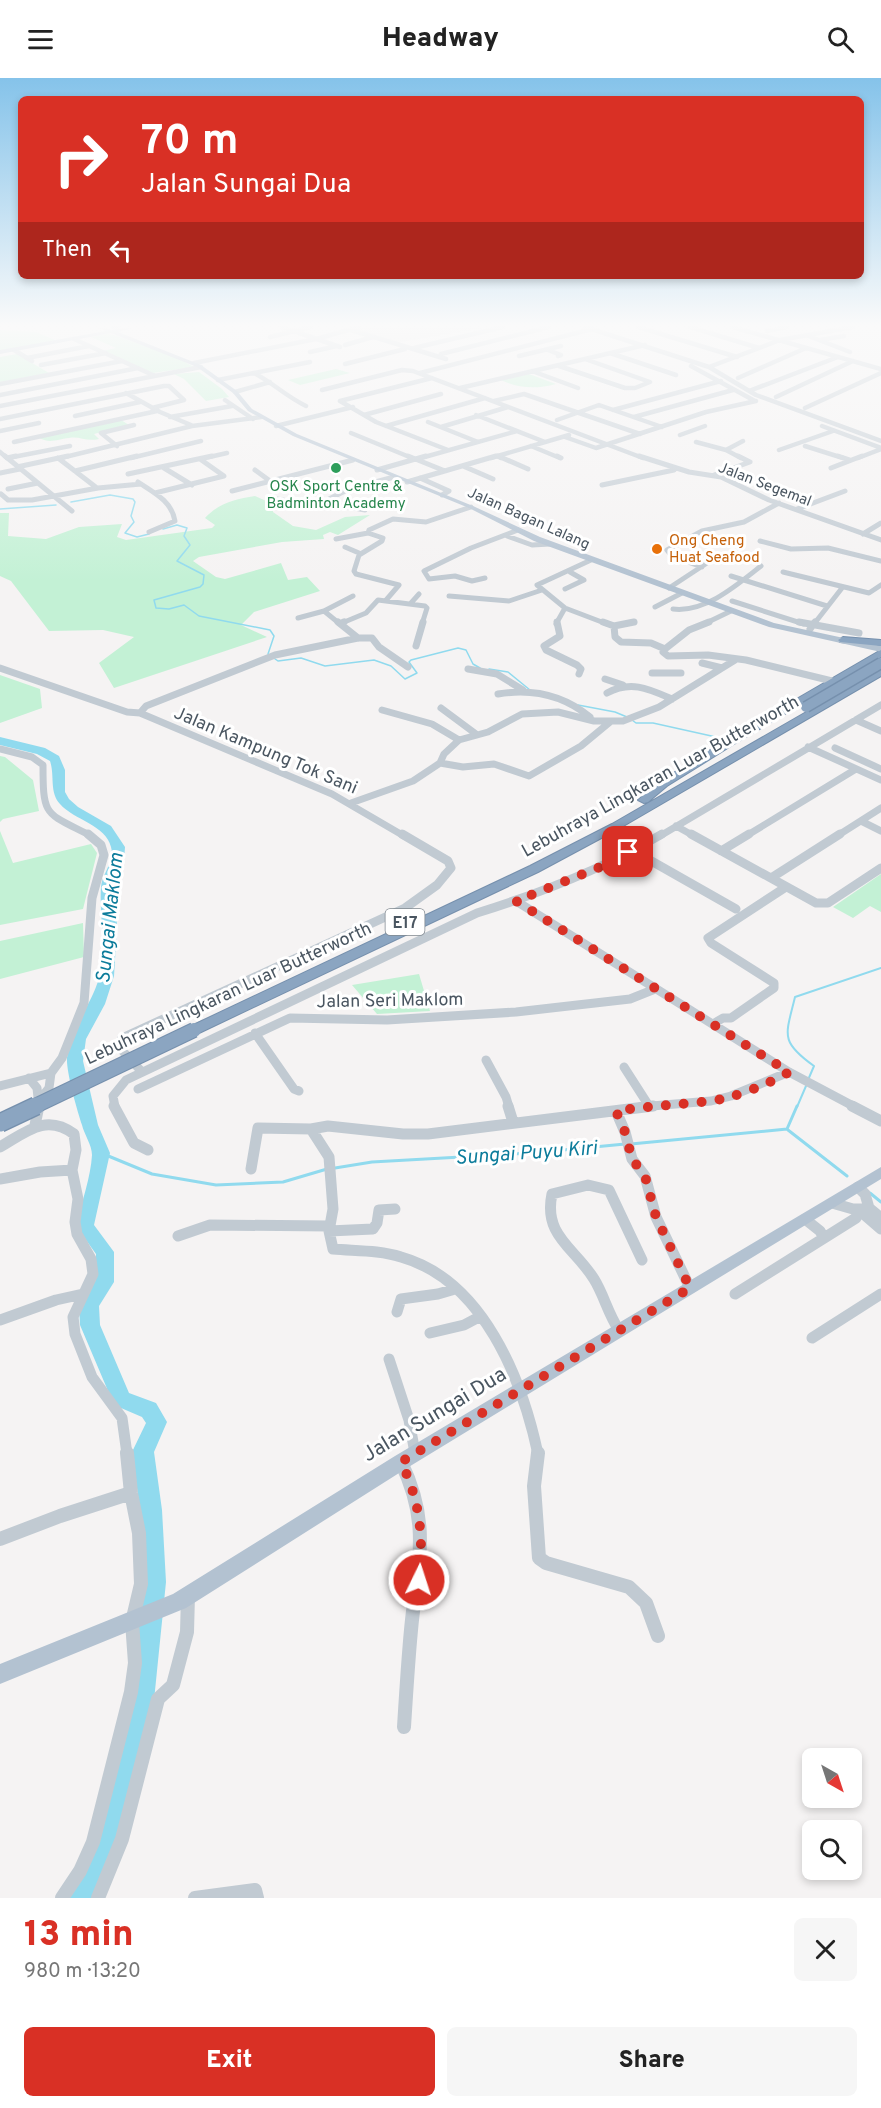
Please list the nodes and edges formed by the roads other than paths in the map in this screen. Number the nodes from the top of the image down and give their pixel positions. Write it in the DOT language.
graph roads {
  1 [pos="35,412"];
  2 [pos="69,412"];
  3 [pos="94,412"];
  4 [pos="148,412"];
  5 [pos="159,412"];
  6 [pos="199,412"];
  7 [pos="244,412"];
  8 [pos="250,412"];
  9 [pos="309,412"];
  10 [pos="319,412"];
  11 [pos="332,412"];
  12 [pos="360,412"];
  13 [pos="375,412"];
  14 [pos="436,412"];
  15 [pos="489,412"];
  16 [pos="523,412"];
  17 [pos="577,412"];
  18 [pos="619,412"];
  19 [pos="653,412"];
  20 [pos="706,412"];
  21 [pos="807,412"];
  22 [pos="815,412"];
  23 [pos="24,414"];
  24 [pos="323,414"];
  25 [pos="364,415"];
  26 [pos="75,416"];
  27 [pos="317,416"];
  28 [pos="476,416"];
  29 [pos="170,417"];
  30 [pos="634,417"];
  31 [pos="257,418"];
  32 [pos="0,419"];
  33 [pos="123,419"];
  34 [pos="685,420"];
  35 [pos="428,422"];
  36 [pos="39,423"];
  37 [pos="134,425"];
  38 [pos="92,426"];
  39 [pos="192,426"];
  40 [pos="276,426"];
  41 [pos="386,426"];
  42 [pos="822,426"];
  43 [pos="441,427"];
  44 [pos="662,427"];
  45 [pos="0,431"];
  46 [pos="517,431"];
  47 [pos="833,431"];
  48 [pos="351,433"];
  49 [pos="577,433"];
  50 [pos="55,434"];
  51 [pos="640,434"];
  52 [pos="152,435"];
  53 [pos="680,435"];
  54 [pos="565,437"];
  55 [pos="879,438"];
  56 [pos="201,441"];
  57 [pos="743,441"];
  58 [pos="15,442"];
  59 [pos="478,442"];
  60 [pos="545,442"];
  61 [pos="614,442"];
  62 [pos="696,442"];
  63 [pos="605,445"];
  64 [pos="70,446"];
  65 [pos="117,446"];
  66 [pos="531,446"];
  67 [pos="805,446"];
  68 [pos="881,448"];
  69 [pos="448,450"];
  70 [pos="726,450"];
  71 [pos="779,450"];
  72 [pos="227,453"];
  73 [pos="3,456"];
  74 [pos="497,456"];
  75 [pos="135,457"];
  76 [pos="58,458"];
  77 [pos="561,458"];
  78 [pos="200,459"];
  79 [pos="416,459"];
  80 [pos="353,460"];
  81 [pos="850,460"];
  82 [pos="463,466"];
  83 [pos="18,468"];
  84 [pos="152,468"];
  85 [pos="165,468"];
  86 [pos="667,468"];
  87 [pos="831,468"];
  88 [pos="528,469"];
  89 [pos="255,470"];
  90 [pos="377,470"];
  91 [pos="75,471"];
  92 [pos="445,471"];
  93 [pos="0,473"];
  94 [pos="713,475"];
  95 [pos="394,477"];
  96 [pos="420,478"];
  97 [pos="493,479"];
  98 [pos="270,481"];
  99 [pos="407,482"];
  100 [pos="38,483"];
  101 [pos="141,484"];
  102 [pos="192,485"];
  103 [pos="602,485"];
  104 [pos="97,488"];
  105 [pos="8,489"];
  106 [pos="845,490"];
  107 [pos="232,491"];
  108 [pos="155,493"];
  109 [pos="1,494"];
  110 [pos="442,495"];
  111 [pos="56,498"];
  112 [pos="277,499"];
  113 [pos="327,503"];
  114 [pos="779,503"];
  115 [pos="471,507"];
  116 [pos="365,510"];
  117 [pos="797,510"];
  118 [pos="72,511"];
  119 [pos="881,523"];
  120 [pos="518,530"];
  121 [pos="149,531"];
  122 [pos="368,533"];
  123 [pos="863,534"];
  124 [pos="507,536"];
  125 [pos="336,538"];
  126 [pos="881,540"];
  127 [pos="760,541"];
  128 [pos="550,544"];
  129 [pos="345,547"];
  130 [pos="359,553"];
  131 [pos="591,560"];
  132 [pos="881,561"];
  133 [pos="582,564"];
  134 [pos="761,566"];
  135 [pos="570,572"];
  136 [pos="783,572"];
  137 [pos="553,576"];
  138 [pos="731,576"];
  139 [pos="485,578"];
  140 [pos="742,580"];
  141 [pos="881,585"];
  142 [pos="669,588"];
  143 [pos="842,588"];
  144 [pos="542,590"];
  145 [pos="565,590"];
  146 [pos="682,593"];
  147 [pos="419,594"];
  148 [pos="353,596"];
  149 [pos="449,596"];
  150 [pos="387,599"];
  151 [pos="732,601"];
  152 [pos="705,602"];
  153 [pos="411,603"];
  154 [pos="827,606"];
  155 [pos="655,607"];
  156 [pos="566,608"];
  157 [pos="673,609"];
  158 [pos="324,611"];
  159 [pos="731,611"];
  160 [pos="298,618"];
  161 [pos="634,622"];
  162 [pos="342,623"];
  163 [pos="614,626"];
  164 [pos="809,631"];
  165 [pos="859,633"];
  166 [pos="683,634"];
  167 [pos="358,638"];
  168 [pos="651,643"];
  169 [pos="846,643"];
  170 [pos="881,644"];
  171 [pos="416,646"];
  172 [pos="665,649"];
  173 [pos="881,652"];
  174 [pos="735,660"];
  175 [pos="702,663"];
  176 [pos="862,664"];
  177 [pos="881,664"];
  178 [pos="0,668"];
  179 [pos="408,668"];
  180 [pos="722,668"];
  181 [pos="468,669"];
  182 [pos="852,670"];
  183 [pos="881,672"];
  184 [pos="652,673"];
  185 [pos="579,674"];
  186 [pos="605,678"];
  187 [pos="881,679"];
  188 [pos="700,681"];
  189 [pos="832,681"];
  190 [pos="623,685"];
  191 [pos="524,690"];
  192 [pos="607,693"];
  193 [pos="498,694"];
  194 [pos="672,699"];
  195 [pos="881,705"];
  196 [pos="441,708"];
  197 [pos="811,709"];
  198 [pos="382,710"];
  199 [pos="140,713"];
  200 [pos="856,720"];
  201 [pos="594,721"];
  202 [pos="610,722"];
  203 [pos="881,731"];
  204 [pos="476,734"];
  205 [pos="459,740"];
  206 [pos="808,747"];
  207 [pos="835,748"];
  208 [pos="0,749"];
  209 [pos="440,763"];
  210 [pos="856,769"];
  211 [pos="881,769"];
  212 [pos="881,780"];
  213 [pos="649,802"];
  214 [pos="351,803"];
  215 [pos="881,808"];
  216 [pos="861,821"];
  217 [pos="676,826"];
  218 [pos="881,831"];
  219 [pos="632,850"];
  220 [pos="721,851"];
  221 [pos="881,868"];
  222 [pos="771,878"];
  223 [pos="786,887"];
  224 [pos="516,901"];
  225 [pos="736,909"];
  226 [pos="655,988"];
  227 [pos="713,1024"];
  228 [pos="191,1027"];
  229 [pos="255,1033"];
  230 [pos="486,1060"];
  231 [pos="624,1067"];
  232 [pos="142,1072"];
  233 [pos="51,1073"];
  234 [pos="792,1073"];
  235 [pos="29,1078"];
  236 [pos="0,1086"];
  237 [pos="138,1089"];
  238 [pos="299,1091"];
  239 [pos="41,1098"];
  240 [pos="649,1106"];
  241 [pos="616,1111"];
  242 [pos="0,1113"];
  243 [pos="513,1122"];
  244 [pos="881,1122"];
  245 [pos="0,1123"];
  246 [pos="36,1125"];
  247 [pos="311,1130"];
  248 [pos="0,1147"];
  249 [pos="148,1150"];
  250 [pos="251,1169"];
  251 [pos="72,1170"];
  252 [pos="881,1172"];
  253 [pos="0,1179"];
  254 [pos="858,1186"];
  255 [pos="832,1203"];
  256 [pos="395,1209"];
  257 [pos="864,1209"];
  258 [pos="881,1218"];
  259 [pos="805,1219"];
  260 [pos="329,1229"];
  261 [pos="881,1229"];
  262 [pos="178,1236"];
  263 [pos="825,1238"];
  264 [pos="642,1260"];
  265 [pos="690,1288"];
  266 [pos="455,1289"];
  267 [pos="83,1294"];
  268 [pos="735,1294"];
  269 [pos="881,1294"];
  270 [pos="397,1312"];
  271 [pos="481,1316"];
  272 [pos="0,1320"];
  273 [pos="619,1330"];
  274 [pos="430,1334"];
  275 [pos="812,1338"];
  276 [pos="389,1359"];
  277 [pos="519,1391"];
  278 [pos="408,1457"];
  279 [pos="131,1493"];
  280 [pos="0,1539"];
  281 [pos="184,1598"];
  282 [pos="136,1620"];
  283 [pos="658,1636"];
  284 [pos="9,1670"];
  285 [pos="0,1680"];
  286 [pos="404,1727"];
  287 [pos="62,1898"];
  288 [pos="98,1898"];
  289 [pos="195,1898"];
  290 [pos="257,1898"];
  1 -- 23 [label="street"];
  2 -- 26 [label="street"];
  3 -- 26 [label="street"];
  4 -- 33 [label="street"];
  5 -- 29 [label="street"];
  6 -- 29 [label="street"];
  7 -- 31 [label="street, Jalan Bagan Lalang"];
  8 -- 31 [label="main road, Jalan Bagan Lalang"];
  9 -- 27 [label="street"];
  10 -- 24 [label="street"];
  11 -- 24 [label="street"];
  12 -- 25 [label="street"];
  13 -- 25 [label="street"];
  14 -- 41 [label="street"];
  15 -- 28 [label="street"];
  16 -- 49 [label="street"];
  17 -- 51 [label="street"];
  17 -- 61 [label="street"];
  18 -- 30 [label="street"];
  19 -- 30 [label="street"];
  20 -- 34 [label="street"];
  21 -- 55 [label="street"];
  22 -- 55 [label="street"];
  23 -- 32 [label="street"];
  23 -- 36 [label="street"];
  24 -- 27 [label="street"];
  25 -- 41 [label="street"];
  26 -- 38 [label="street"];
  27 -- 40 [label="street"];
  28 -- 43 [label="street"];
  28 -- 46 [label="street"];
  29 -- 39 [label="street"];
  30 -- 44 [label="street"];
  31 -- 39 [label="street"];
  31 -- 40 [label="main road, Jalan Bagan Lalang"];
  33 -- 37 [label="street"];
  33 -- 38 [label="street"];
  34 -- 44 [label="street"];
  34 -- 53 [label="street"];
  35 -- 43 [label="street"];
  36 -- 45 [label="street"];
  36 -- 50 [label="street"];
  37 -- 52 [label="street"];
  37 -- 65 [label="street"];
  38 -- 50 [label="street"];
  39 -- 52 [label="street"];
  40 -- 80 [label="main road, Jalan Bagan Lalang"];
  41 -- 69 [label="street"];
  42 -- 47 [label="street"];
  43 -- 59 [label="street"];
  44 -- 51 [label="street"];
  46 -- 59 [label="street"];
  46 -- 60 [label="street"];
  47 -- 68 [label="street"];
  47 -- 71 [label="street"];
  48 -- 79 [label="street"];
  49 -- 54 [label="street"];
  49 -- 63 [label="street"];
  50 -- 58 [label="street"];
  51 -- 61 [label="street"];
  52 -- 65 [label="street"];
  54 -- 60 [label="street"];
  54 -- 63 [label="street"];
  56 -- 75 [label="street"];
  57 -- 70 [label="street"];
  59 -- 69 [label="street"];
  60 -- 66 [label="street"];
  61 -- 63 [label="street"];
  62 -- 70 [label="street"];
  63 -- 86 [label="street, Jalan Segemal"];
  64 -- 73 [label="street"];
  65 -- 76 [label="street"];
  66 -- 74 [label="street"];
  66 -- 77 [label="street"];
  67 -- 81 [label="street"];
  68 -- 81 [label="street"];
  69 -- 79 [label="street"];
  70 -- 94 [label="street"];
  72 -- 78 [label="street"];
  73 -- 83 [label="street"];
  74 -- 82 [label="street"];
  74 -- 88 [label="street"];
  75 -- 84 [label="street"];
  75 -- 91 [label="street"];
  76 -- 83 [label="street"];
  76 -- 91 [label="street"];
  78 -- 84 [label="street"];
  78 -- 102 [label="street"];
  79 -- 90 [label="street"];
  79 -- 92 [label="street"];
  80 -- 90 [label="main road, Jalan Bagan Lalang"];
  80 -- 98 [label="street"];
  81 -- 87 [label="street"];
  82 -- 92 [label="street"];
  82 -- 97 [label="street"];
  83 -- 93 [label="street"];
  83 -- 100 [label="street"];
  84 -- 101 [label="street"];
  85 -- 102 [label="street"];
  86 -- 94 [label="street, Jalan Segemal"];
  86 -- 103 [label="street"];
  89 -- 98 [label="street"];
  90 -- 95 [label="main road, Jalan Bagan Lalang"];
  91 -- 104 [label="street"];
  92 -- 96 [label="street"];
  94 -- 114 [label="street, Jalan Segemal"];
  95 -- 99 [label="main road, Jalan Bagan Lalang"];
  95 -- 113 [label="street"];
  96 -- 99 [label="street"];
  96 -- 110 [label="street, Jalan Bagan Lalang"];
  98 -- 107 [label="street"];
  99 -- 110 [label="main road, Jalan Bagan Lalang"];
  100 -- 105 [label="street"];
  100 -- 111 [label="street"];
  101 -- 104 [label="street"];
  101 -- 108 [label="street"];
  102 -- 108 [label="street"];
  104 -- 111 [label="street"];
  106 -- 117 [label="street"];
  108 -- 121 [label="street"];
  109 -- 111 [label="street"];
  110 -- 115 [label="main road, Jalan Bagan Lalang"];
  111 -- 118 [label="street"];
  112 -- 113 [label="street"];
  113 -- 116 [label="street"];
  114 -- 117 [label="street, Jalan Segemal"];
  114 -- 142 [label="street"];
  115 -- 120 [label="main road, Jalan Bagan Lalang"];
  115 -- 122 [label="street"];
  117 -- 123 [label="street, Jalan Segemal"];
  119 -- 123 [label="street"];
  120 -- 124 [label="street"];
  120 -- 128 [label="main road, Jalan Bagan Lalang"];
  122 -- 125 [label="street"];
  122 -- 130 [label="street"];
  123 -- 126 [label="street, Jalan Segemal"];
  124 -- 128 [label="street"];
  124 -- 139 [label="street"];
  127 -- 132 [label="street"];
  128 -- 131 [label="main road, Jalan Bagan Lalang"];
  129 -- 130 [label="street"];
  130 -- 150 [label="street"];
  131 -- 133 [label="street"];
  131 -- 142 [label="main road, Jalan Bagan Lalang"];
  133 -- 135 [label="street"];
  133 -- 137 [label="street"];
  134 -- 140 [label="street"];
  135 -- 137 [label="street"];
  135 -- 145 [label="street"];
  136 -- 143 [label="street"];
  137 -- 144 [label="street"];
  138 -- 140 [label="street"];
  140 -- 152 [label="street"];
  140 -- 154 [label="street"];
  141 -- 143 [label="street"];
  142 -- 146 [label="main road, Jalan Bagan Lalang"];
  143 -- 154 [label="street"];
  144 -- 149 [label="street"];
  144 -- 156 [label="street"];
  146 -- 152 [label="main road, Jalan Bagan Lalang"];
  146 -- 155 [label="street"];
  147 -- 153 [label="street"];
  148 -- 158 [label="street"];
  150 -- 153 [label="street"];
  150 -- 162 [label="street"];
  151 -- 164 [label="street, Jalan Bagan Lalang"];
  152 -- 157 [label="street"];
  152 -- 159 [label="main road, Jalan Bagan Lalang"];
  153 -- 171 [label="street"];
  154 -- 164 [label="street"];
  156 -- 163 [label="street"];
  156 -- 185 [label="street"];
  158 -- 160 [label="street"];
  158 -- 162 [label="street"];
  159 -- 164 [label="main road, Jalan Bagan Lalang"];
  159 -- 166 [label="street"];
  161 -- 163 [label="street"];
  162 -- 167 [label="street"];
  163 -- 168 [label="street"];
  164 -- 165 [label="street, Jalan Bagan Lalang"];
  164 -- 169 [label="main road, Jalan Bagan Lalang"];
  166 -- 168 [label="street"];
  166 -- 172 [label="street"];
  167 -- 179 [label="street"];
  167 -- 199 [label="street"];
  168 -- 172 [label="street"];
  169 -- 170 [label="highway"];
  169 -- 173 [label="main road, Jalan Bagan Lalang"];
  169 -- 182 [label="highway"];
  172 -- 174 [label="street"];
  173 -- 176 [label="highway"];
  174 -- 180 [label="street"];
  174 -- 189 [label="street"];
  175 -- 180 [label="street"];
  176 -- 177 [label="highway"];
  176 -- 182 [label="highway"];
  177 -- 197 [label="highway, Lebuhraya Lingkaran Luar Butterworth / E17, bridge"];
  178 -- 199 [label="street, Jalan Kampung Tok Sani"];
  180 -- 188 [label="street"];
  181 -- 191 [label="street"];
  182 -- 189 [label="highway"];
  183 -- 197 [label="highway, Lebuhraya Lingkaran Luar Butterworth / E17"];
  184 -- 188 [label="street"];
  186 -- 190 [label="street"];
  187 -- 213 [label="highway"];
  188 -- 194 [label="street"];
  189 -- 213 [label="highway"];
  190 -- 192 [label="street"];
  190 -- 194 [label="street"];
  191 -- 193 [label="street"];
  191 -- 201 [label="street"];
  194 -- 202 [label="street"];
  195 -- 200 [label="street"];
  196 -- 204 [label="street"];
  197 -- 213 [label="highway, Lebuhraya Lingkaran Luar Butterworth / E17"];
  198 -- 205 [label="street"];
  199 -- 214 [label="street, Jalan Kampung Tok Sani"];
  200 -- 203 [label="street"];
  200 -- 206 [label="street"];
  201 -- 202 [label="street"];
  201 -- 204 [label="street"];
  202 -- 209 [label="street"];
  204 -- 205 [label="street"];
  205 -- 209 [label="street"];
  206 -- 210 [label="street"];
  206 -- 217 [label="street"];
  207 -- 211 [label="street"];
  208 -- 233 [label="street"];
  209 -- 214 [label="street"];
  210 -- 212 [label="street"];
  210 -- 220 [label="street"];
  213 -- 228 [label="highway, Lebuhraya Lingkaran Luar Butterworth / E17"];
  214 -- 232 [label="street, Jalan Kampung Tok Sani"];
  215 -- 216 [label="street"];
  216 -- 218 [label="street"];
  216 -- 222 [label="street"];
  217 -- 219 [label="street"];
  217 -- 220 [label="street"];
  219 -- 224 [label="street"];
  219 -- 225 [label="street"];
  220 -- 222 [label="street"];
  221 -- 223 [label="street"];
  222 -- 223 [label="street"];
  223 -- 227 [label="street"];
  224 -- 226 [label="street"];
  224 -- 232 [label="street"];
  226 -- 227 [label="street"];
  226 -- 229 [label="street, Jalan Seri Maklom"];
  227 -- 234 [label="street"];
  228 -- 242 [label="highway, Lebuhraya Lingkaran Luar Butterworth / E17"];
  228 -- 245 [label="highway, Lebuhraya Lingkaran Luar Butterworth / E17, bridge"];
  229 -- 237 [label="street, Jalan Seri Maklom"];
  229 -- 238 [label="street"];
  230 -- 243 [label="street"];
  231 -- 240 [label="street"];
  232 -- 249 [label="street"];
  233 -- 235 [label="street"];
  233 -- 239 [label="street"];
  234 -- 240 [label="street"];
  234 -- 244 [label="street"];
  235 -- 236 [label="street"];
  235 -- 239 [label="street"];
  239 -- 246 [label="street"];
  240 -- 241 [label="street"];
  241 -- 243 [label="street"];
  241 -- 265 [label="street"];
  243 -- 247 [label="street"];
  246 -- 248 [label="street"];
  246 -- 251 [label="street"];
  247 -- 250 [label="street"];
  247 -- 260 [label="street"];
  251 -- 253 [label="street"];
  251 -- 267 [label="street"];
  252 -- 254 [label="main road, Jalan Sungai Dua"];
  254 -- 255 [label="main road, Jalan Sungai Dua"];
  254 -- 257 [label="street"];
  255 -- 257 [label="street"];
  255 -- 259 [label="main road, Jalan Sungai Dua"];
  256 -- 260 [label="street"];
  257 -- 258 [label="street"];
  257 -- 261 [label="street"];
  257 -- 263 [label="street"];
  259 -- 263 [label="street"];
  259 -- 265 [label="main road, Jalan Sungai Dua"];
  260 -- 262 [label="street"];
  260 -- 266 [label="street"];
  263 -- 268 [label="street"];
  264 -- 273 [label="street"];
  265 -- 273 [label="main road, Jalan Sungai Dua"];
  266 -- 270 [label="street"];
  266 -- 271 [label="street"];
  267 -- 272 [label="street"];
  267 -- 279 [label="street"];
  269 -- 275 [label="street"];
  271 -- 274 [label="street"];
  271 -- 277 [label="street"];
  273 -- 277 [label="main road, Jalan Sungai Dua"];
  276 -- 278 [label="street"];
  277 -- 278 [label="main road, Jalan Sungai Dua"];
  277 -- 283 [label="street"];
  278 -- 281 [label="main road, Jalan Sungai Dua"];
  278 -- 286 [label="street"];
  279 -- 280 [label="street"];
  279 -- 282 [label="street"];
  281 -- 282 [label="main road, Jalan Sungai Dua"];
  281 -- 288 [label="street"];
  282 -- 284 [label="main road, Jalan Sungai Dua"];
  282 -- 287 [label="street"];
  284 -- 285 [label="main road, Jalan Sungai Dua"];
  289 -- 290 [label="street"];
}
